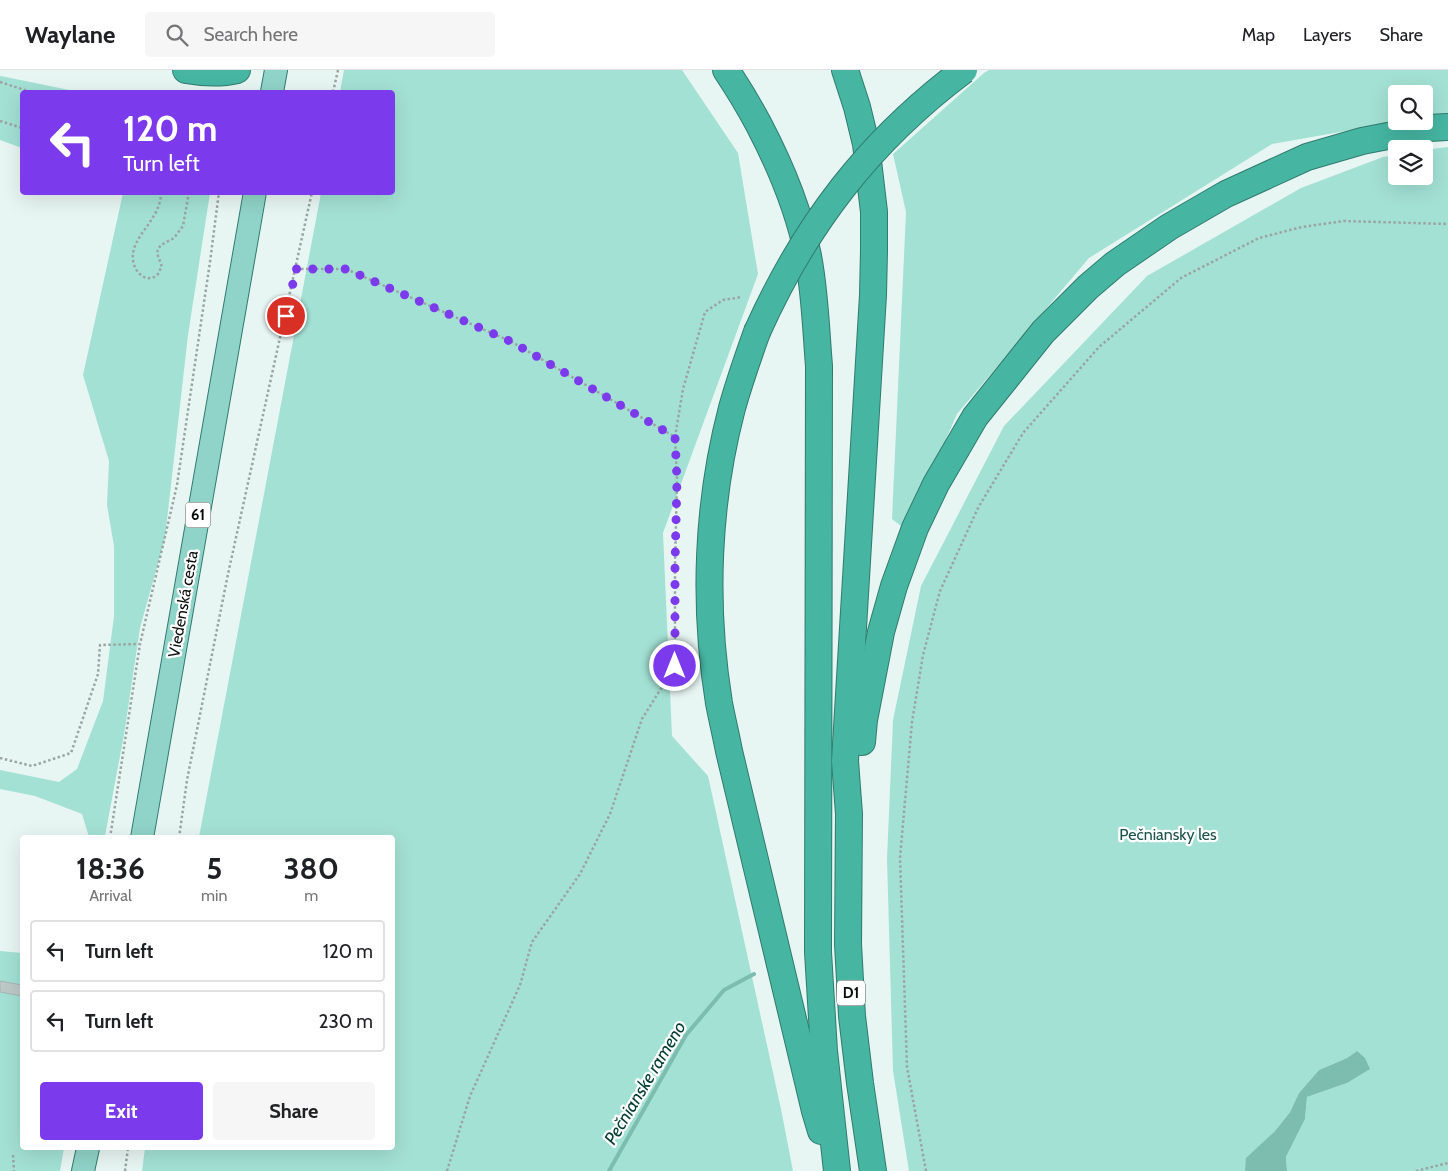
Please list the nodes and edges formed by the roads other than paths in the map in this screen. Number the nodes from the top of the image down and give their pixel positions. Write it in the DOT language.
graph roads {
  1 [pos="186,70"];
  2 [pos="237,70"];
  3 [pos="276,70"];
  4 [pos="726,70"];
  5 [pos="845,70"];
  6 [pos="964,70"];
  7 [pos="272,90"];
  8 [pos="1448,127"];
  9 [pos="254,195"];
  10 [pos="849,814"];
  11 [pos="143,835"];
  12 [pos="88,1150"];
  13 [pos="84,1171"];
  14 [pos="832,1171"];
  15 [pos="837,1171"];
  16 [pos="873,1171"];
  1 -- 2 [label="highway"];
  3 -- 7 [label="main road"];
  4 -- 15 [label="highway"];
  5 -- 10 [label="highway"];
  6 -- 14 [label="highway, bridge"];
  8 -- 10 [label="highway"];
  9 -- 11 [label="main road, Viedenská cesta / 61"];
  10 -- 16 [label="highway, D1"];
  12 -- 13 [label="main road"];
}
